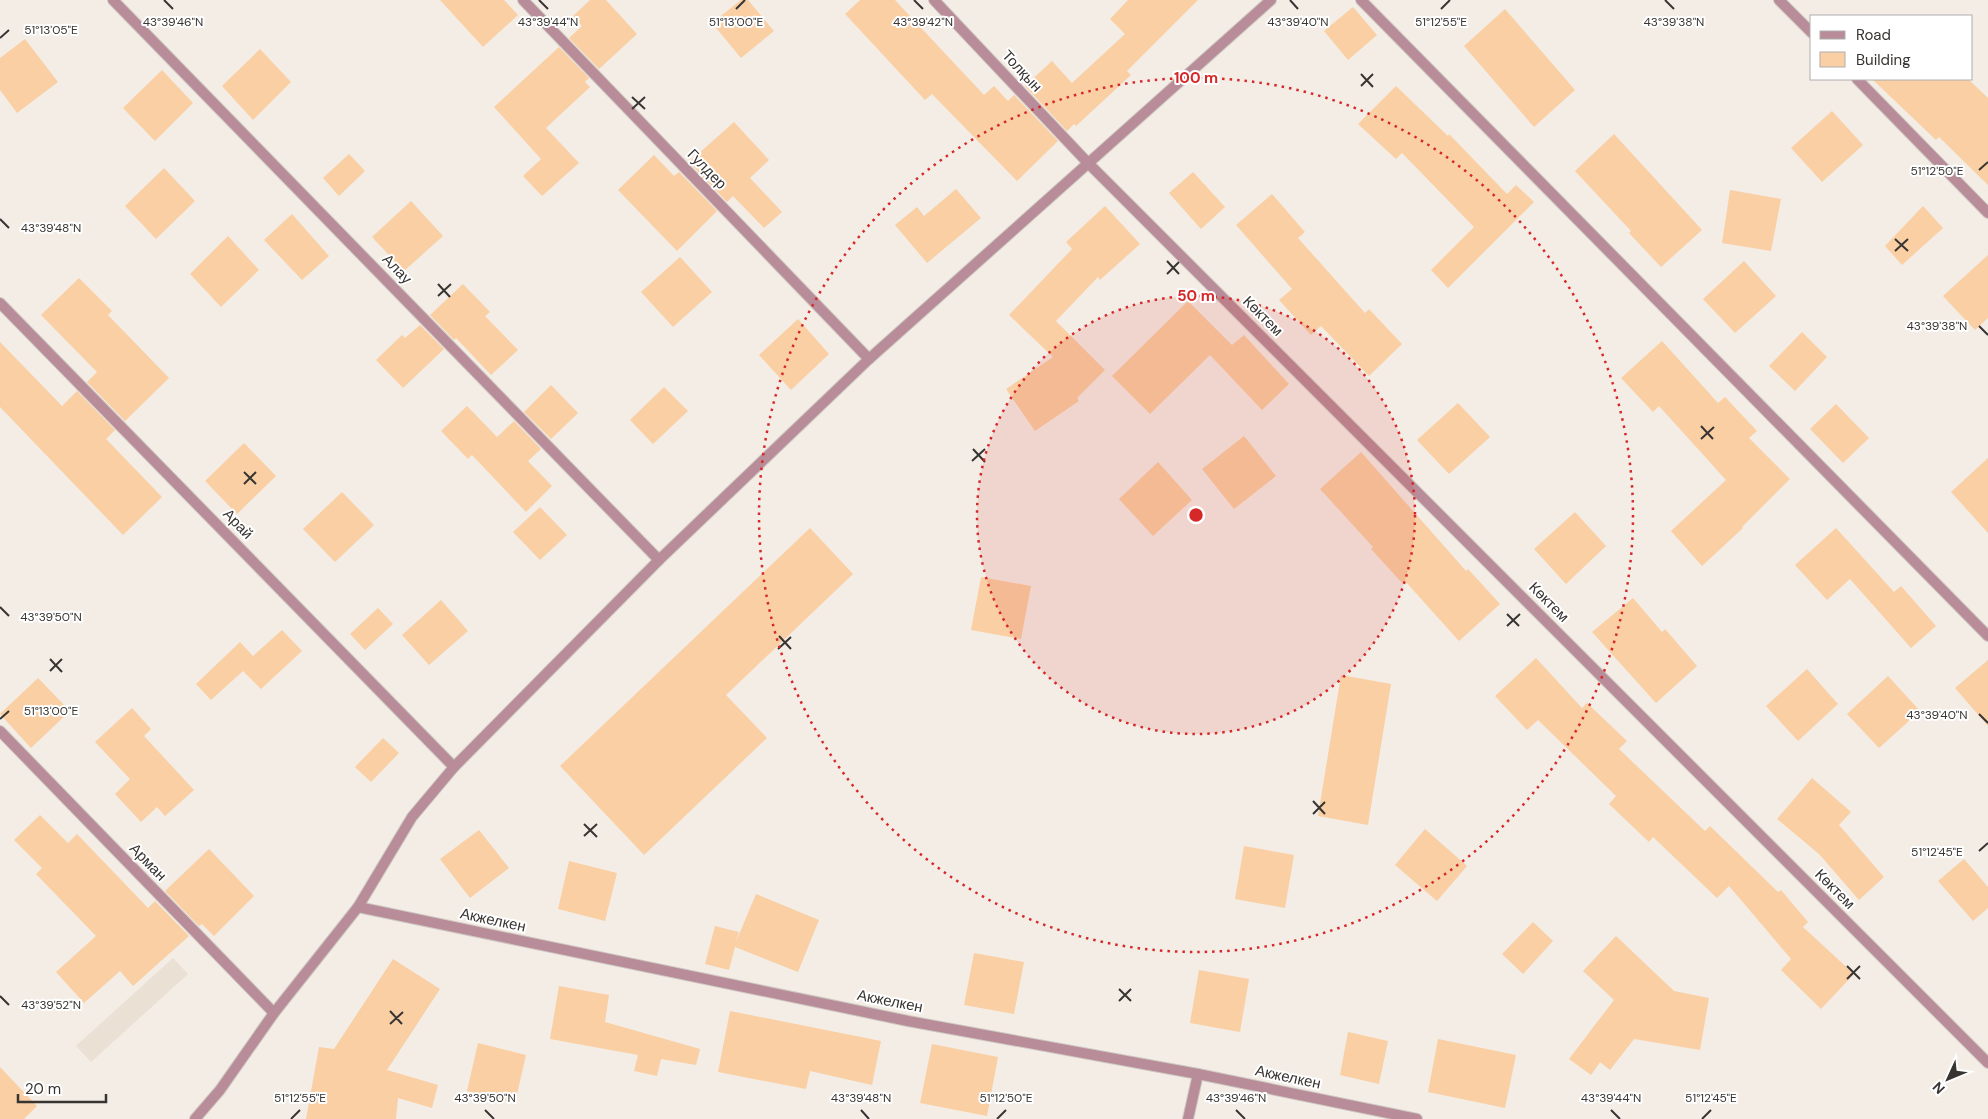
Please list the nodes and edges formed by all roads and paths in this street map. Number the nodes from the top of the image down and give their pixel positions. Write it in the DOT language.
graph roads {
  1 [pos="113,0"];
  2 [pos="523,0"];
  3 [pos="934,0"];
  4 [pos="1271,0"];
  5 [pos="1362,0"];
  6 [pos="1779,0"];
  7 [pos="1810,31"];
  8 [pos="1857,80"];
  9 [pos="1088,163"];
  10 [pos="1988,213"];
  11 [pos="0,303"];
  12 [pos="868,359"];
  13 [pos="658,560"];
  14 [pos="1988,636"];
  15 [pos="0,731"];
  16 [pos="454,767"];
  17 [pos="358,907"];
  18 [pos="274,1013"];
  19 [pos="1988,1063"];
  20 [pos="1198,1074"];
  21 [pos="195,1119"];
  22 [pos="1188,1119"];
  23 [pos="1417,1119"];
  1 -- 13 [label="street, Алау"];
  2 -- 12 [label="street, Гулдер"];
  3 -- 9 [label="street, Толқын"];
  4 -- 9 [label="street"];
  5 -- 14 [label="street"];
  6 -- 7 [label="street"];
  8 -- 10 [label="street"];
  9 -- 12 [label="street"];
  9 -- 19 [label="street, Көктем"];
  11 -- 16 [label="street, Арай"];
  12 -- 13 [label="street"];
  13 -- 16 [label="street"];
  15 -- 18 [label="street, Арман"];
  16 -- 17 [label="street"];
  17 -- 18 [label="street"];
  17 -- 20 [label="street, Акжелкен"];
  18 -- 21 [label="street"];
  20 -- 22 [label="street"];
  20 -- 23 [label="street, Акжелкен"];
}
